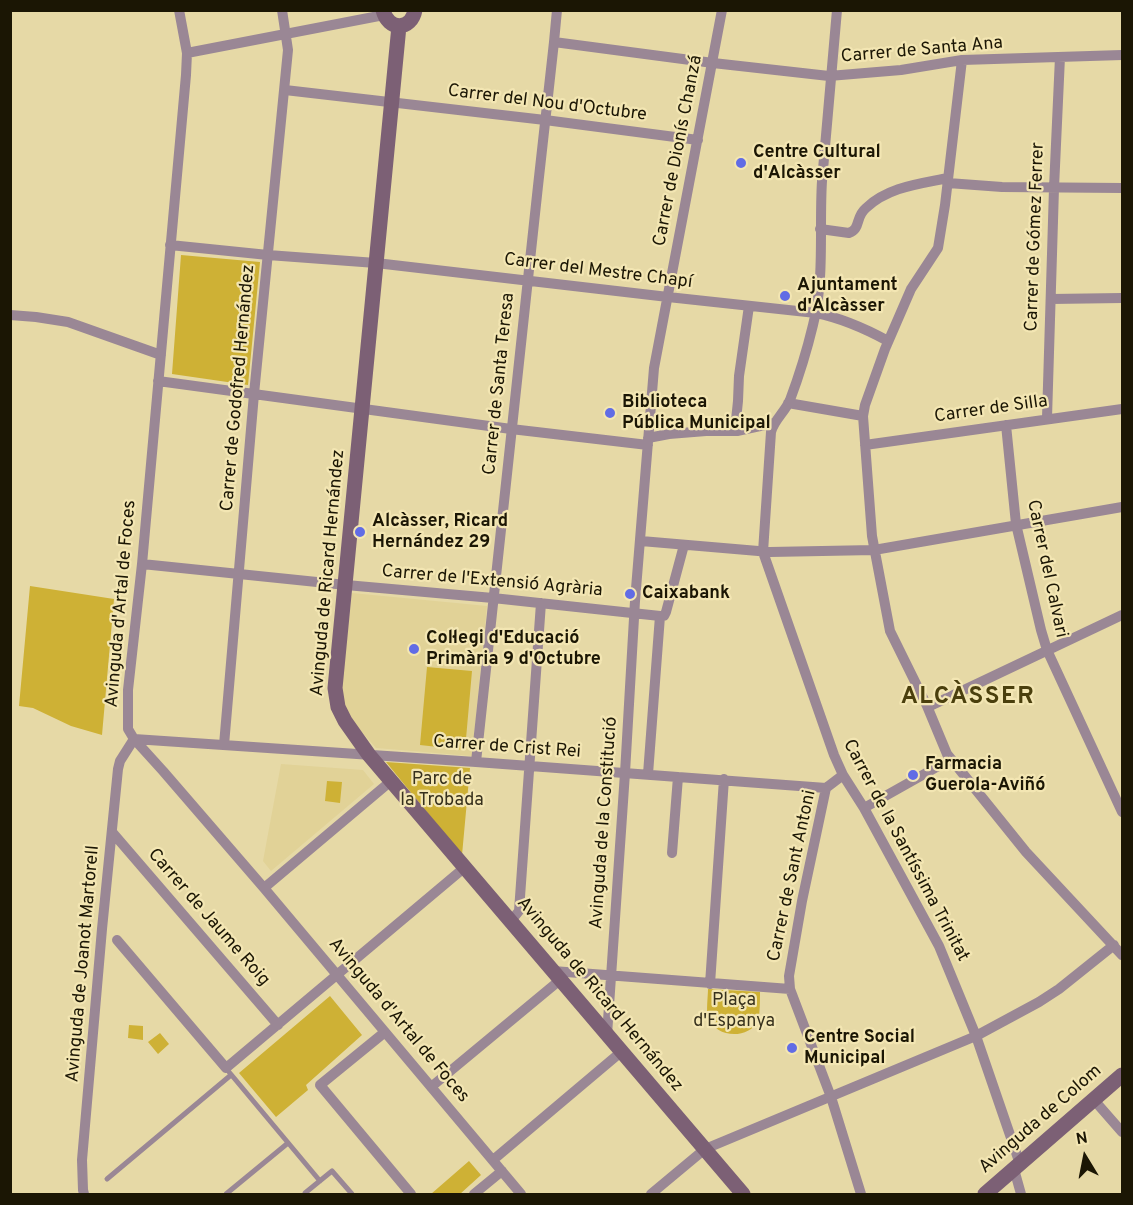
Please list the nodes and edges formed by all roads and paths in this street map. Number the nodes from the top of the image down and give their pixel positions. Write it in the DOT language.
graph roads {
  1 [pos="179,10"];
  2 [pos="282,10"];
  3 [pos="415,10"];
  4 [pos="556,10"];
  5 [pos="722,10"];
  6 [pos="837,10"];
  7 [pos="384,13"];
  8 [pos="399,26"];
  9 [pos="287,33"];
  10 [pos="555,42"];
  11 [pos="187,53"];
  12 [pos="1122,55"];
  13 [pos="1060,57"];
  14 [pos="962,60"];
  15 [pos="713,63"];
  16 [pos="832,75"];
  17 [pos="285,90"];
  18 [pos="392,102"];
  19 [pos="545,120"];
  20 [pos="698,140"];
  21 [pos="948,180"];
  22 [pos="1053,188"];
  23 [pos="1122,188"];
  24 [pos="820,230"];
  25 [pos="170,245"];
  26 [pos="268,255"];
  27 [pos="376,262"];
  28 [pos="528,280"];
  29 [pos="668,297"];
  30 [pos="1122,298"];
  31 [pos="1051,299"];
  32 [pos="749,306"];
  33 [pos="816,313"];
  34 [pos="10,315"];
  35 [pos="888,341"];
  36 [pos="161,355"];
  37 [pos="158,381"];
  38 [pos="254,394"];
  39 [pos="788,403"];
  40 [pos="362,408"];
  41 [pos="1122,409"];
  42 [pos="863,416"];
  43 [pos="1047,418"];
  44 [pos="774,423"];
  45 [pos="1006,425"];
  46 [pos="511,429"];
  47 [pos="735,430"];
  48 [pos="648,442"];
  49 [pos="865,445"];
  50 [pos="1122,507"];
  51 [pos="1017,524"];
  52 [pos="641,541"];
  53 [pos="684,545"];
  54 [pos="874,550"];
  55 [pos="763,552"];
  56 [pos="142,564"];
  57 [pos="239,575"];
  58 [pos="346,585"];
  59 [pos="493,598"];
  60 [pos="541,603"];
  61 [pos="634,613"];
  62 [pos="1122,615"];
  63 [pos="660,616"];
  64 [pos="1047,650"];
  65 [pos="928,707"];
  66 [pos="355,735"];
  67 [pos="134,740"];
  68 [pos="224,745"];
  69 [pos="342,754"];
  70 [pos="369,755"];
  71 [pos="951,759"];
  72 [pos="476,762"];
  73 [pos="529,766"];
  74 [pos="626,772"];
  75 [pos="648,774"];
  76 [pos="843,775"];
  77 [pos="678,777"];
  78 [pos="724,780"];
  79 [pos="391,781"];
  80 [pos="826,788"];
  81 [pos="864,808"];
  82 [pos="1122,812"];
  83 [pos="112,832"];
  84 [pos="672,853"];
  85 [pos="464,868"];
  86 [pos="264,888"];
  87 [pos="511,921"];
  88 [pos="117,940"];
  89 [pos="1119,948"];
  90 [pos="336,975"];
  91 [pos="556,975"];
  92 [pos="611,976"];
  93 [pos="710,984"];
  94 [pos="790,989"];
  95 [pos="278,1025"];
  96 [pos="385,1032"];
  97 [pos="607,1035"];
  98 [pos="976,1036"];
  99 [pos="621,1052"];
  100 [pos="228,1071"];
  101 [pos="1122,1075"];
  102 [pos="431,1086"];
  103 [pos="831,1097"];
  104 [pos="1094,1100"];
  105 [pos="1122,1132"];
  106 [pos="288,1143"];
  107 [pos="705,1149"];
  108 [pos="494,1160"];
  109 [pos="1017,1167"];
  110 [pos="502,1171"];
  111 [pos="107,1179"];
  112 [pos="320,1181"];
  113 [pos="84,1194"];
  114 [pos="226,1194"];
  115 [pos="307,1194"];
  116 [pos="352,1194"];
  117 [pos="411,1194"];
  118 [pos="474,1194"];
  119 [pos="521,1194"];
  120 [pos="651,1194"];
  121 [pos="743,1194"];
  122 [pos="861,1194"];
  123 [pos="985,1194"];
  124 [pos="1021,1194"];
  1 -- 11 [label="street, Avinguda d'Artal de Foces"];
  2 -- 9 [label="street, Carrer de Godofred Hernández"];
  3 -- 8 [label="street"];
  4 -- 10 [label="street, Carrer de Santa Teresa"];
  5 -- 15 [label="street, Carrer de Dionís Chanzá"];
  6 -- 16 [label="street"];
  7 -- 8 [label="street"];
  7 -- 9 [label="street"];
  8 -- 18 [label="street, Avinguda de Ricard Hernández"];
  9 -- 11 [label="street"];
  9 -- 17 [label="street, Carrer de Godofred Hernández"];
  10 -- 15 [label="street, Carrer de Santa Ana"];
  10 -- 19 [label="street, Carrer de Santa Teresa"];
  11 -- 25 [label="street, Avinguda d'Artal de Foces"];
  12 -- 13 [label="street, Carrer de Santa Ana"];
  13 -- 14 [label="street, Carrer de Santa Ana"];
  13 -- 22 [label="street, Carrer de Gómez Ferrer"];
  14 -- 16 [label="street, Carrer de Santa Ana"];
  14 -- 21 [label="street"];
  15 -- 16 [label="street, Carrer de Santa Ana"];
  15 -- 20 [label="street, Carrer de Dionís Chanzá"];
  16 -- 24 [label="street"];
  17 -- 18 [label="street, Carrer del Nou d'Octubre"];
  17 -- 26 [label="street, Carrer de Godofred Hernández"];
  18 -- 19 [label="street, Carrer del Nou d'Octubre"];
  18 -- 27 [label="street, Avinguda de Ricard Hernández"];
  19 -- 20 [label="street, Carrer del Nou d'Octubre"];
  19 -- 28 [label="street, Carrer de Santa Teresa"];
  20 -- 29 [label="street, Carrer de Dionís Chanzá"];
  21 -- 22 [label="street"];
  21 -- 24 [label="street"];
  21 -- 35 [label="street"];
  22 -- 23 [label="street"];
  22 -- 31 [label="street, Carrer de Gómez Ferrer"];
  24 -- 33 [label="street"];
  25 -- 26 [label="street, Carrer del Mestre Chapí"];
  25 -- 36 [label="street, Avinguda d'Artal de Foces"];
  26 -- 27 [label="street, Carrer del Mestre Chapí"];
  26 -- 38 [label="street, Carrer de Godofred Hernández"];
  27 -- 28 [label="street, Carrer del Mestre Chapí"];
  27 -- 40 [label="street, Avinguda de Ricard Hernández"];
  28 -- 29 [label="street, Carrer del Mestre Chapí"];
  28 -- 46 [label="street, Carrer de Santa Teresa"];
  29 -- 32 [label="street, Carrer del Mestre Chapí"];
  29 -- 48 [label="street, Carrer de Dionís Chanzá"];
  30 -- 31 [label="street"];
  31 -- 43 [label="street, Carrer de Gómez Ferrer"];
  32 -- 33 [label="street, Carrer del Mestre Chapí"];
  32 -- 47 [label="street"];
  33 -- 35 [label="street, Carrer del Mestre Chapí"];
  33 -- 39 [label="street"];
  34 -- 36 [label="street"];
  35 -- 42 [label="street"];
  36 -- 37 [label="street, Avinguda d'Artal de Foces"];
  37 -- 38 [label="street"];
  37 -- 56 [label="street, Avinguda d'Artal de Foces"];
  38 -- 40 [label="street"];
  38 -- 57 [label="street, Carrer de Godofred Hernández"];
  39 -- 42 [label="street"];
  39 -- 44 [label="street"];
  40 -- 46 [label="street"];
  40 -- 58 [label="street, Avinguda de Ricard Hernández"];
  41 -- 43 [label="street, Carrer de Silla"];
  42 -- 49 [label="street"];
  43 -- 45 [label="street, Carrer de Silla"];
  44 -- 47 [label="street"];
  44 -- 55 [label="street"];
  45 -- 49 [label="street, Carrer de Silla"];
  45 -- 51 [label="street, Carrer del Calvari"];
  46 -- 48 [label="street"];
  46 -- 59 [label="street, Carrer de Santa Teresa"];
  47 -- 48 [label="street"];
  48 -- 52 [label="street, Avinguda de la Constitució"];
  49 -- 54 [label="street"];
  50 -- 51 [label="street"];
  51 -- 54 [label="street"];
  51 -- 64 [label="street, Carrer del Calvari"];
  52 -- 53 [label="street"];
  52 -- 61 [label="street, Avinguda de la Constitució"];
  53 -- 55 [label="street"];
  53 -- 63 [label="street"];
  54 -- 55 [label="street"];
  54 -- 65 [label="street"];
  55 -- 76 [label="street, Carrer de la Santíssima Trinitat"];
  56 -- 57 [label="street, Carrer de l'Extensió Agrària"];
  56 -- 67 [label="street, Avinguda d'Artal de Foces"];
  57 -- 58 [label="street, Carrer de l'Extensió Agrària"];
  57 -- 68 [label="street, Carrer de Godofred Hernández"];
  58 -- 59 [label="street, Carrer de l'Extensió Agrària"];
  58 -- 66 [label="street, Avinguda de Ricard Hernández"];
  59 -- 60 [label="street, Carrer de l'Extensió Agrària"];
  59 -- 72 [label="street, Carrer de Santa Teresa"];
  60 -- 61 [label="street, Carrer de l'Extensió Agrària"];
  60 -- 73 [label="street"];
  61 -- 63 [label="street, Carrer de l'Extensió Agrària"];
  61 -- 74 [label="street, Avinguda de la Constitució"];
  62 -- 64 [label="street"];
  63 -- 75 [label="street"];
  64 -- 65 [label="street"];
  64 -- 82 [label="street, Carrer del Calvari"];
  65 -- 71 [label="street"];
  66 -- 69 [label="street"];
  66 -- 70 [label="street, Avinguda de Ricard Hernández"];
  67 -- 68 [label="street, Carrer de Crist Rei"];
  67 -- 83 [label="street, Avinguda de Joanot Martorell"];
  67 -- 86 [label="street, Avinguda d'Artal de Foces"];
  68 -- 69 [label="street, Carrer de Crist Rei"];
  69 -- 70 [label="street, Carrer de Crist Rei"];
  70 -- 72 [label="street, Carrer de Crist Rei"];
  70 -- 79 [label="street, Avinguda de Ricard Hernández"];
  71 -- 81 [label="street"];
  71 -- 89 [label="street"];
  72 -- 73 [label="street, Carrer de Crist Rei"];
  73 -- 74 [label="street, Carrer de Crist Rei"];
  73 -- 87 [label="street"];
  74 -- 75 [label="street, Carrer de Crist Rei"];
  74 -- 92 [label="street, Avinguda de la Constitució"];
  75 -- 77 [label="street, Carrer de Crist Rei"];
  76 -- 80 [label="street, Carrer de Sant Antoni"];
  76 -- 81 [label="street, Carrer de la Santíssima Trinitat"];
  77 -- 78 [label="street, Carrer de Crist Rei"];
  77 -- 84 [label="street"];
  78 -- 80 [label="street, Carrer de Crist Rei"];
  78 -- 93 [label="street"];
  79 -- 85 [label="street, Avinguda de Ricard Hernández"];
  79 -- 86 [label="street"];
  80 -- 94 [label="street, Carrer de Sant Antoni"];
  81 -- 98 [label="street, Carrer de la Santíssima Trinitat"];
  83 -- 95 [label="street, Carrer de Jaume Roig"];
  83 -- 113 [label="street, Avinguda de Joanot Martorell"];
  85 -- 87 [label="street, Avinguda de Ricard Hernández"];
  85 -- 90 [label="street"];
  86 -- 90 [label="street, Avinguda d'Artal de Foces"];
  87 -- 91 [label="street, Avinguda de Ricard Hernández"];
  88 -- 100 [label="street"];
  89 -- 98 [label="street"];
  90 -- 95 [label="street"];
  90 -- 96 [label="street, Avinguda d'Artal de Foces"];
  91 -- 92 [label="street"];
  91 -- 97 [label="street, Avinguda de Ricard Hernández"];
  91 -- 102 [label="street"];
  92 -- 93 [label="street"];
  92 -- 97 [label="street, Avinguda de la Constitució"];
  93 -- 94 [label="street"];
  94 -- 103 [label="street, Carrer de Sant Antoni"];
  95 -- 100 [label="street"];
  96 -- 102 [label="street, Avinguda d'Artal de Foces"];
  96 -- 117 [label="street"];
  97 -- 99 [label="street, Avinguda de Ricard Hernández"];
  98 -- 103 [label="street"];
  98 -- 109 [label="street, Carrer de la Santíssima Trinitat"];
  99 -- 107 [label="street, Avinguda de Ricard Hernández"];
  99 -- 108 [label="street"];
  100 -- 106 [label="lane"];
  100 -- 111 [label="lane"];
  101 -- 104 [label="street, Avinguda de Colom"];
  102 -- 108 [label="street, Avinguda d'Artal de Foces"];
  103 -- 107 [label="street"];
  103 -- 122 [label="street, Carrer de Sant Antoni"];
  104 -- 105 [label="street"];
  104 -- 109 [label="street, Avinguda de Colom"];
  106 -- 112 [label="lane"];
  106 -- 114 [label="lane"];
  107 -- 120 [label="street"];
  107 -- 121 [label="street, Avinguda de Ricard Hernández"];
  108 -- 110 [label="street, Avinguda d'Artal de Foces"];
  109 -- 123 [label="street, Avinguda de Colom"];
  109 -- 124 [label="street, Carrer de la Santíssima Trinitat"];
  110 -- 118 [label="street"];
  110 -- 119 [label="street, Avinguda d'Artal de Foces"];
  112 -- 115 [label="lane"];
  112 -- 116 [label="lane"];
}
